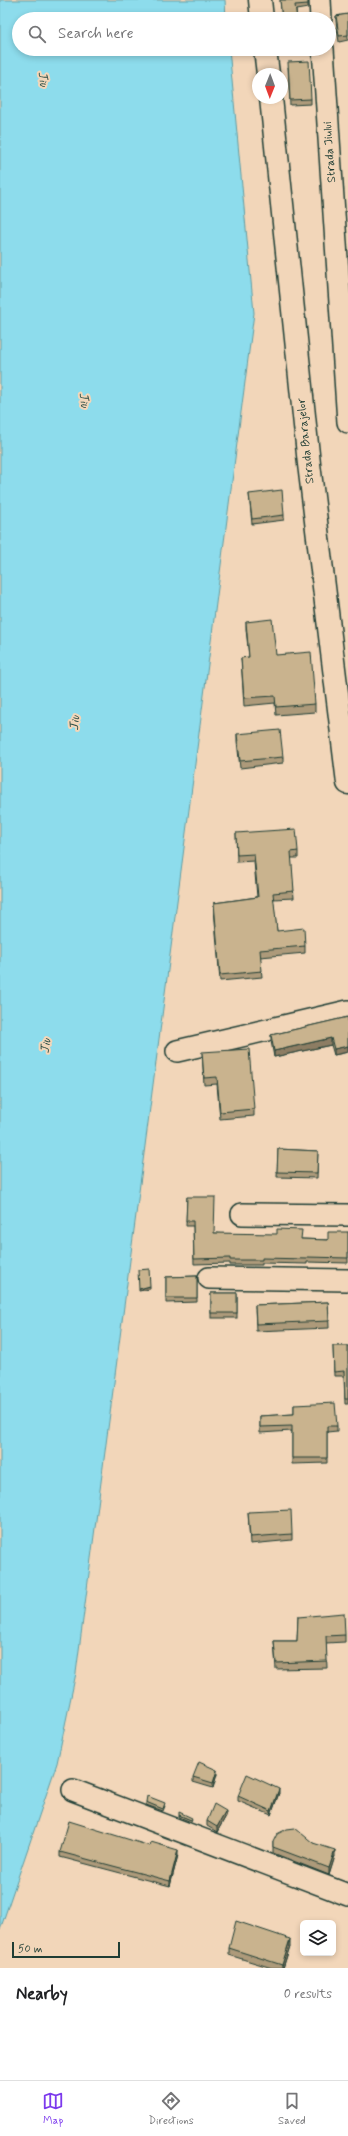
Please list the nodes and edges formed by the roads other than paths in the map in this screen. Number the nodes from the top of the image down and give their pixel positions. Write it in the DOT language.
graph roads {
  1 [pos="260,0"];
  2 [pos="320,0"];
  3 [pos="261,12"];
  4 [pos="321,12"];
  5 [pos="266,56"];
  6 [pos="323,56"];
  7 [pos="267,68"];
  8 [pos="272,104"];
  9 [pos="348,422"];
  10 [pos="348,783"];
  11 [pos="348,1011"];
  12 [pos="177,1051"];
  13 [pos="242,1214"];
  14 [pos="348,1216"];
  15 [pos="209,1278"];
  16 [pos="348,1280"];
  17 [pos="73,1790"];
  18 [pos="348,1896"];
  1 -- 3 [label="main road"];
  2 -- 4 [label="street"];
  5 -- 7 [label="main road"];
  6 -- 9 [label="street, Strada Jiului"];
  8 -- 10 [label="main road, Strada Barajelor"];
  11 -- 12 [label="street"];
  13 -- 14 [label="street"];
  15 -- 16 [label="street"];
  17 -- 18 [label="street"];
}
